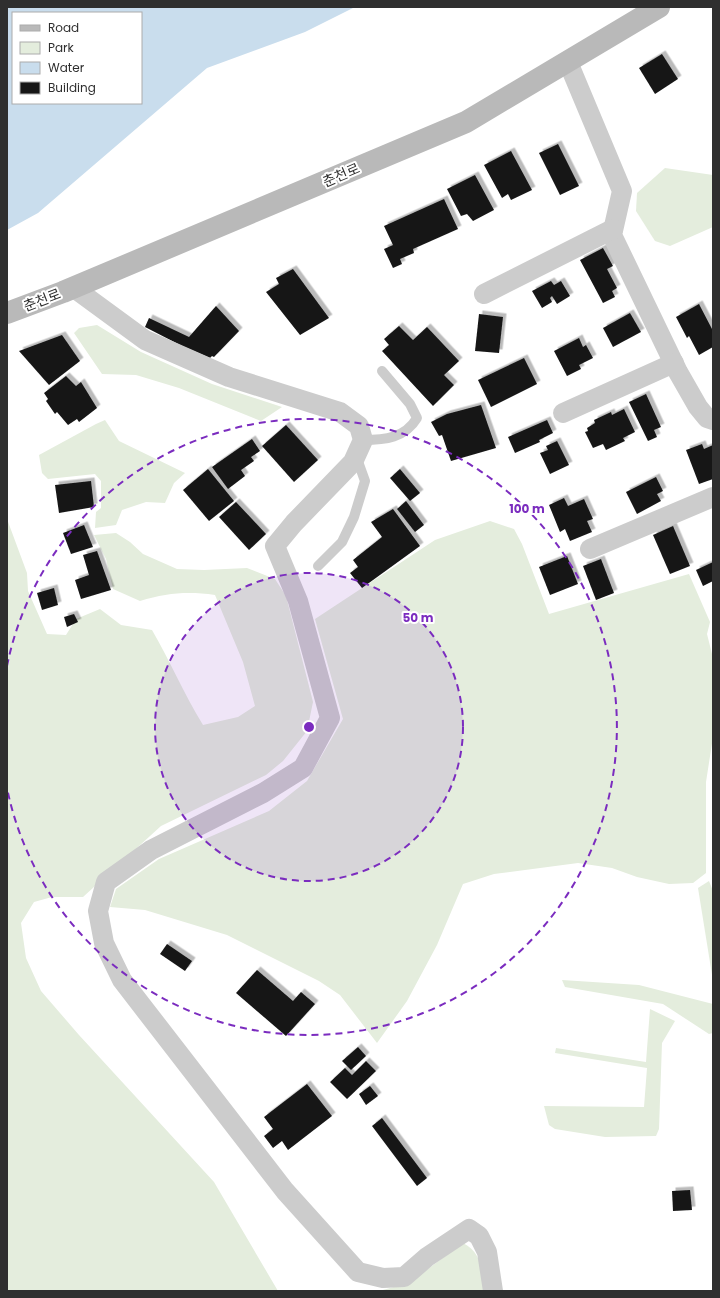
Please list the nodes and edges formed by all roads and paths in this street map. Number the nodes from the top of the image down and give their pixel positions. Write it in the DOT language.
graph roads {
  1 [pos="659,7"];
  2 [pos="568,62"];
  3 [pos="613,229"];
  4 [pos="74,288"];
  5 [pos="484,294"];
  6 [pos="7,313"];
  7 [pos="674,363"];
  8 [pos="382,371"];
  9 [pos="563,413"];
  10 [pos="713,420"];
  11 [pos="360,448"];
  12 [pos="713,497"];
  13 [pos="590,550"];
  14 [pos="318,566"];
  15 [pos="493,1291"];
  1 -- 2 [label="street, 춘천로"];
  2 -- 3 [label="street"];
  2 -- 4 [label="street, 춘천로"];
  3 -- 5 [label="street"];
  3 -- 7 [label="street"];
  4 -- 6 [label="street, 춘천로"];
  4 -- 11 [label="street"];
  7 -- 9 [label="street"];
  7 -- 10 [label="street"];
  8 -- 11 [label="lane"];
  11 -- 14 [label="lane"];
  11 -- 15 [label="street"];
  12 -- 13 [label="street"];
}
